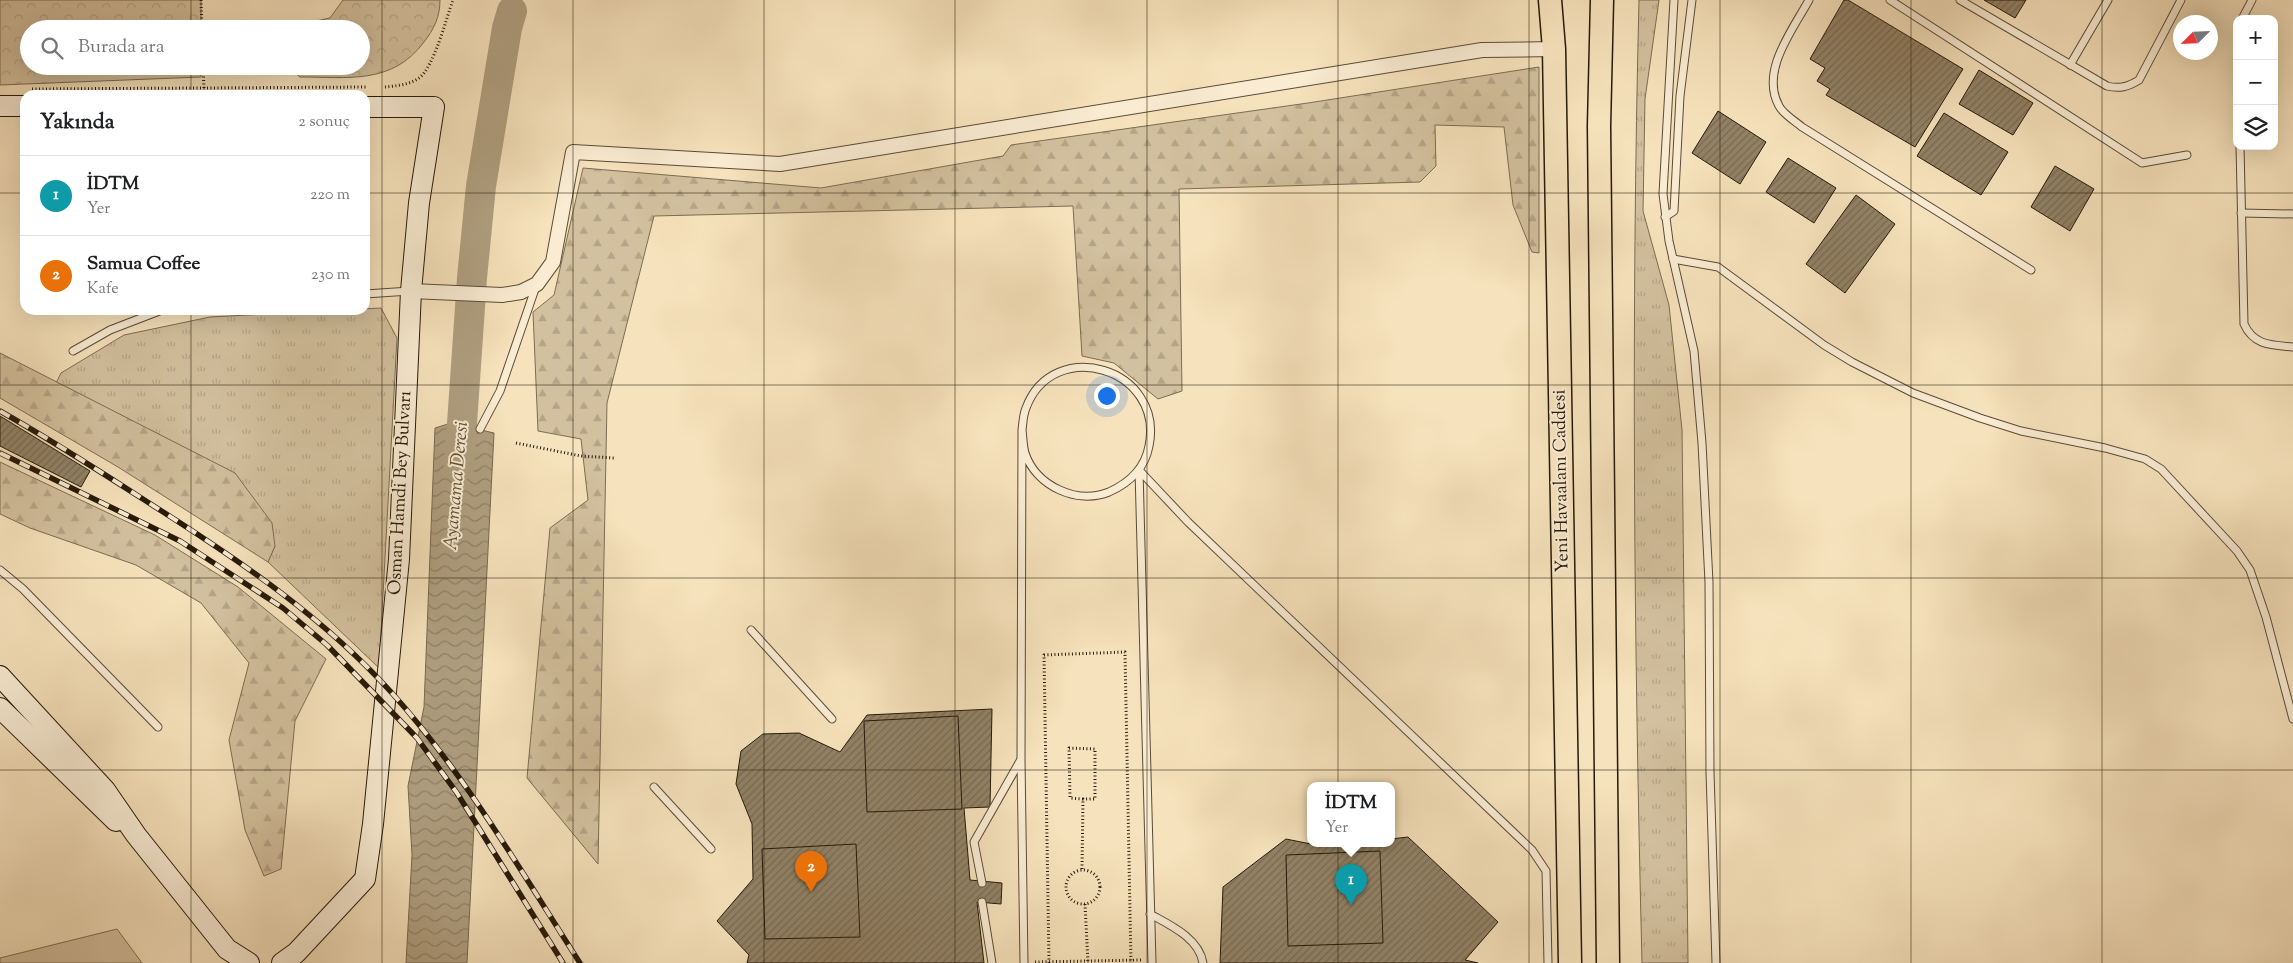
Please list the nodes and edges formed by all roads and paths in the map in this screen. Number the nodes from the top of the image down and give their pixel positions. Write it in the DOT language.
graph roads {
  1 [pos="201,0"];
  2 [pos="453,0"];
  3 [pos="1550,0"];
  4 [pos="1602,0"];
  5 [pos="1617,0"];
  6 [pos="1674,0"];
  7 [pos="1692,0"];
  8 [pos="1809,0"];
  9 [pos="1890,0"];
  10 [pos="1960,0"];
  11 [pos="2108,0"];
  12 [pos="2181,0"];
  13 [pos="2252,0"];
  14 [pos="2244,15"];
  15 [pos="202,20"];
  16 [pos="1554,49"];
  17 [pos="2070,65"];
  18 [pos="204,75"];
  19 [pos="204,89"];
  20 [pos="182,90"];
  21 [pos="20,99"];
  22 [pos="0,106"];
  23 [pos="370,107"];
  24 [pos="1599,126"];
  25 [pos="2240,150"];
  26 [pos="2187,155"];
  27 [pos="2241,213"];
  28 [pos="2293,214"];
  29 [pos="1665,217"];
  30 [pos="1673,259"];
  31 [pos="2031,270"];
  32 [pos="536,284"];
  33 [pos="419,292"];
  34 [pos="370,294"];
  35 [pos="149,315"];
  36 [pos="2293,347"];
  37 [pos="73,351"];
  38 [pos="480,429"];
  39 [pos="1022,430"];
  40 [pos="516,443"];
  41 [pos="614,458"];
  42 [pos="1139,470"];
  43 [pos="0,570"];
  44 [pos="751,630"];
  45 [pos="0,676"];
  46 [pos="0,708"];
  47 [pos="832,718"];
  48 [pos="2293,719"];
  49 [pos="158,727"];
  50 [pos="1021,760"];
  51 [pos="654,787"];
  52 [pos="1083,798"];
  53 [pos="136,835"];
  54 [pos="711,849"];
  55 [pos="1082,870"];
  56 [pos="982,883"];
  57 [pos="982,902"];
  58 [pos="1085,904"];
  59 [pos="1150,914"];
  60 [pos="1131,961"];
  61 [pos="1049,962"];
  62 [pos="1088,962"];
  63 [pos="1152,962"];
  64 [pos="249,963"];
  65 [pos="282,963"];
  66 [pos="992,963"];
  67 [pos="1024,963"];
  68 [pos="1203,963"];
  69 [pos="1548,963"];
  70 [pos="1570,963"];
  71 [pos="1608,963"];
  72 [pos="1716,963"];
  1 -- 15 [label="path"];
  2 -- 19 [label="path"];
  3 -- 16 [label="main road, Yeni Havaalanı Caddesi"];
  4 -- 24 [label="main road"];
  5 -- 24 [label="main road"];
  6 -- 29 [label="lane"];
  7 -- 29 [label="lane"];
  8 -- 31 [label="lane"];
  9 -- 26 [label="lane"];
  10 -- 17 [label="lane"];
  11 -- 17 [label="lane"];
  12 -- 17 [label="lane"];
  13 -- 14 [label="lane"];
  16 -- 32 [label="street"];
  16 -- 70 [label="main road, Yeni Havaalanı Caddesi"];
  18 -- 19 [label="path"];
  19 -- 20 [label="path"];
  21 -- 22 [label="street"];
  23 -- 33 [label="street, Osman Hamdi Bey Bulvarı"];
  24 -- 71 [label="main road"];
  25 -- 27 [label="lane"];
  27 -- 28 [label="lane"];
  27 -- 36 [label="lane"];
  29 -- 30 [label="lane"];
  30 -- 48 [label="lane"];
  30 -- 72 [label="lane"];
  32 -- 33 [label="street"];
  32 -- 38 [label="lane"];
  33 -- 34 [label="lane"];
  33 -- 65 [label="street, Osman Hamdi Bey Bulvarı"];
  35 -- 37 [label="lane"];
  39 -- 42 [label="lane"];
  39 -- 42 [label="lane"];
  39 -- 50 [label="lane"];
  40 -- 41 [label="path"];
  42 -- 59 [label="lane"];
  42 -- 69 [label="lane"];
  43 -- 49 [label="lane"];
  44 -- 47 [label="lane"];
  45 -- 53 [label="street"];
  46 -- 53 [label="street"];
  50 -- 56 [label="lane"];
  50 -- 67 [label="lane"];
  51 -- 54 [label="lane"];
  52 -- 52 [label="path"];
  52 -- 55 [label="path"];
  53 -- 64 [label="street"];
  55 -- 58 [label="path"];
  55 -- 58 [label="path"];
  57 -- 66 [label="lane"];
  58 -- 62 [label="path"];
  59 -- 63 [label="lane"];
  59 -- 68 [label="lane"];
  60 -- 61 [label="path"];
  60 -- 62 [label="path"];
  60 -- 63 [label="path"];
  61 -- 62 [label="path"];
  61 -- 67 [label="path"];
}
